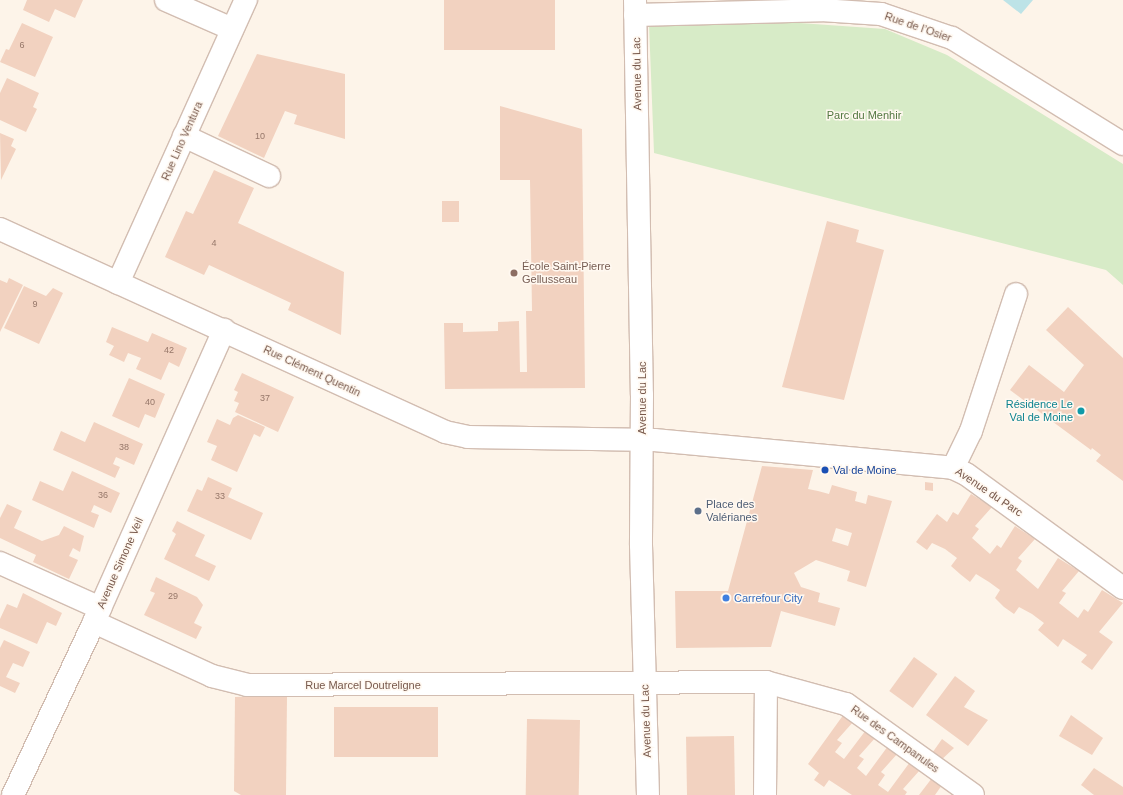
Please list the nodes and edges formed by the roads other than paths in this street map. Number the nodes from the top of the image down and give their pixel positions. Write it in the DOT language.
graph roads {
  1 [pos="166,0"];
  2 [pos="246,0"];
  3 [pos="635,8"];
  4 [pos="232,29"];
  5 [pos="184,136"];
  6 [pos="1123,144"];
  7 [pos="269,176"];
  8 [pos="0,229"];
  9 [pos="118,283"];
  10 [pos="1016,294"];
  11 [pos="224,330"];
  12 [pos="642,440"];
  13 [pos="953,468"];
  14 [pos="0,563"];
  15 [pos="1123,588"];
  16 [pos="97,615"];
  17 [pos="645,682"];
  18 [pos="766,682"];
  19 [pos="13,795"];
  20 [pos="648,795"];
  21 [pos="765,795"];
  22 [pos="973,795"];
  1 -- 4 [label="street"];
  2 -- 4 [label="street, Rue Lino Ventura"];
  3 -- 6 [label="street, Rue de l’Osier"];
  3 -- 12 [label="street, Avenue du Lac"];
  4 -- 5 [label="street, Rue Lino Ventura"];
  5 -- 7 [label="street"];
  5 -- 9 [label="street, Rue Lino Ventura"];
  8 -- 9 [label="street, Rue Clément Quentin"];
  9 -- 11 [label="street, Rue Clément Quentin"];
  10 -- 13 [label="street"];
  11 -- 12 [label="street, Rue Clément Quentin"];
  11 -- 16 [label="street, Avenue Simone Veil"];
  12 -- 13 [label="street, Avenue du Parc"];
  12 -- 17 [label="street, Avenue du Lac"];
  13 -- 15 [label="street, Avenue du Parc"];
  14 -- 16 [label="street, Rue Marcel Doutreligne"];
  16 -- 17 [label="street, Rue Marcel Doutreligne"];
  16 -- 19 [label="street, Avenue Simone Veil"];
  17 -- 18 [label="street, Rue des Campanules"];
  17 -- 20 [label="street, Avenue du Lac"];
  18 -- 21 [label="street"];
  18 -- 22 [label="street, Rue des Campanules"];
}
